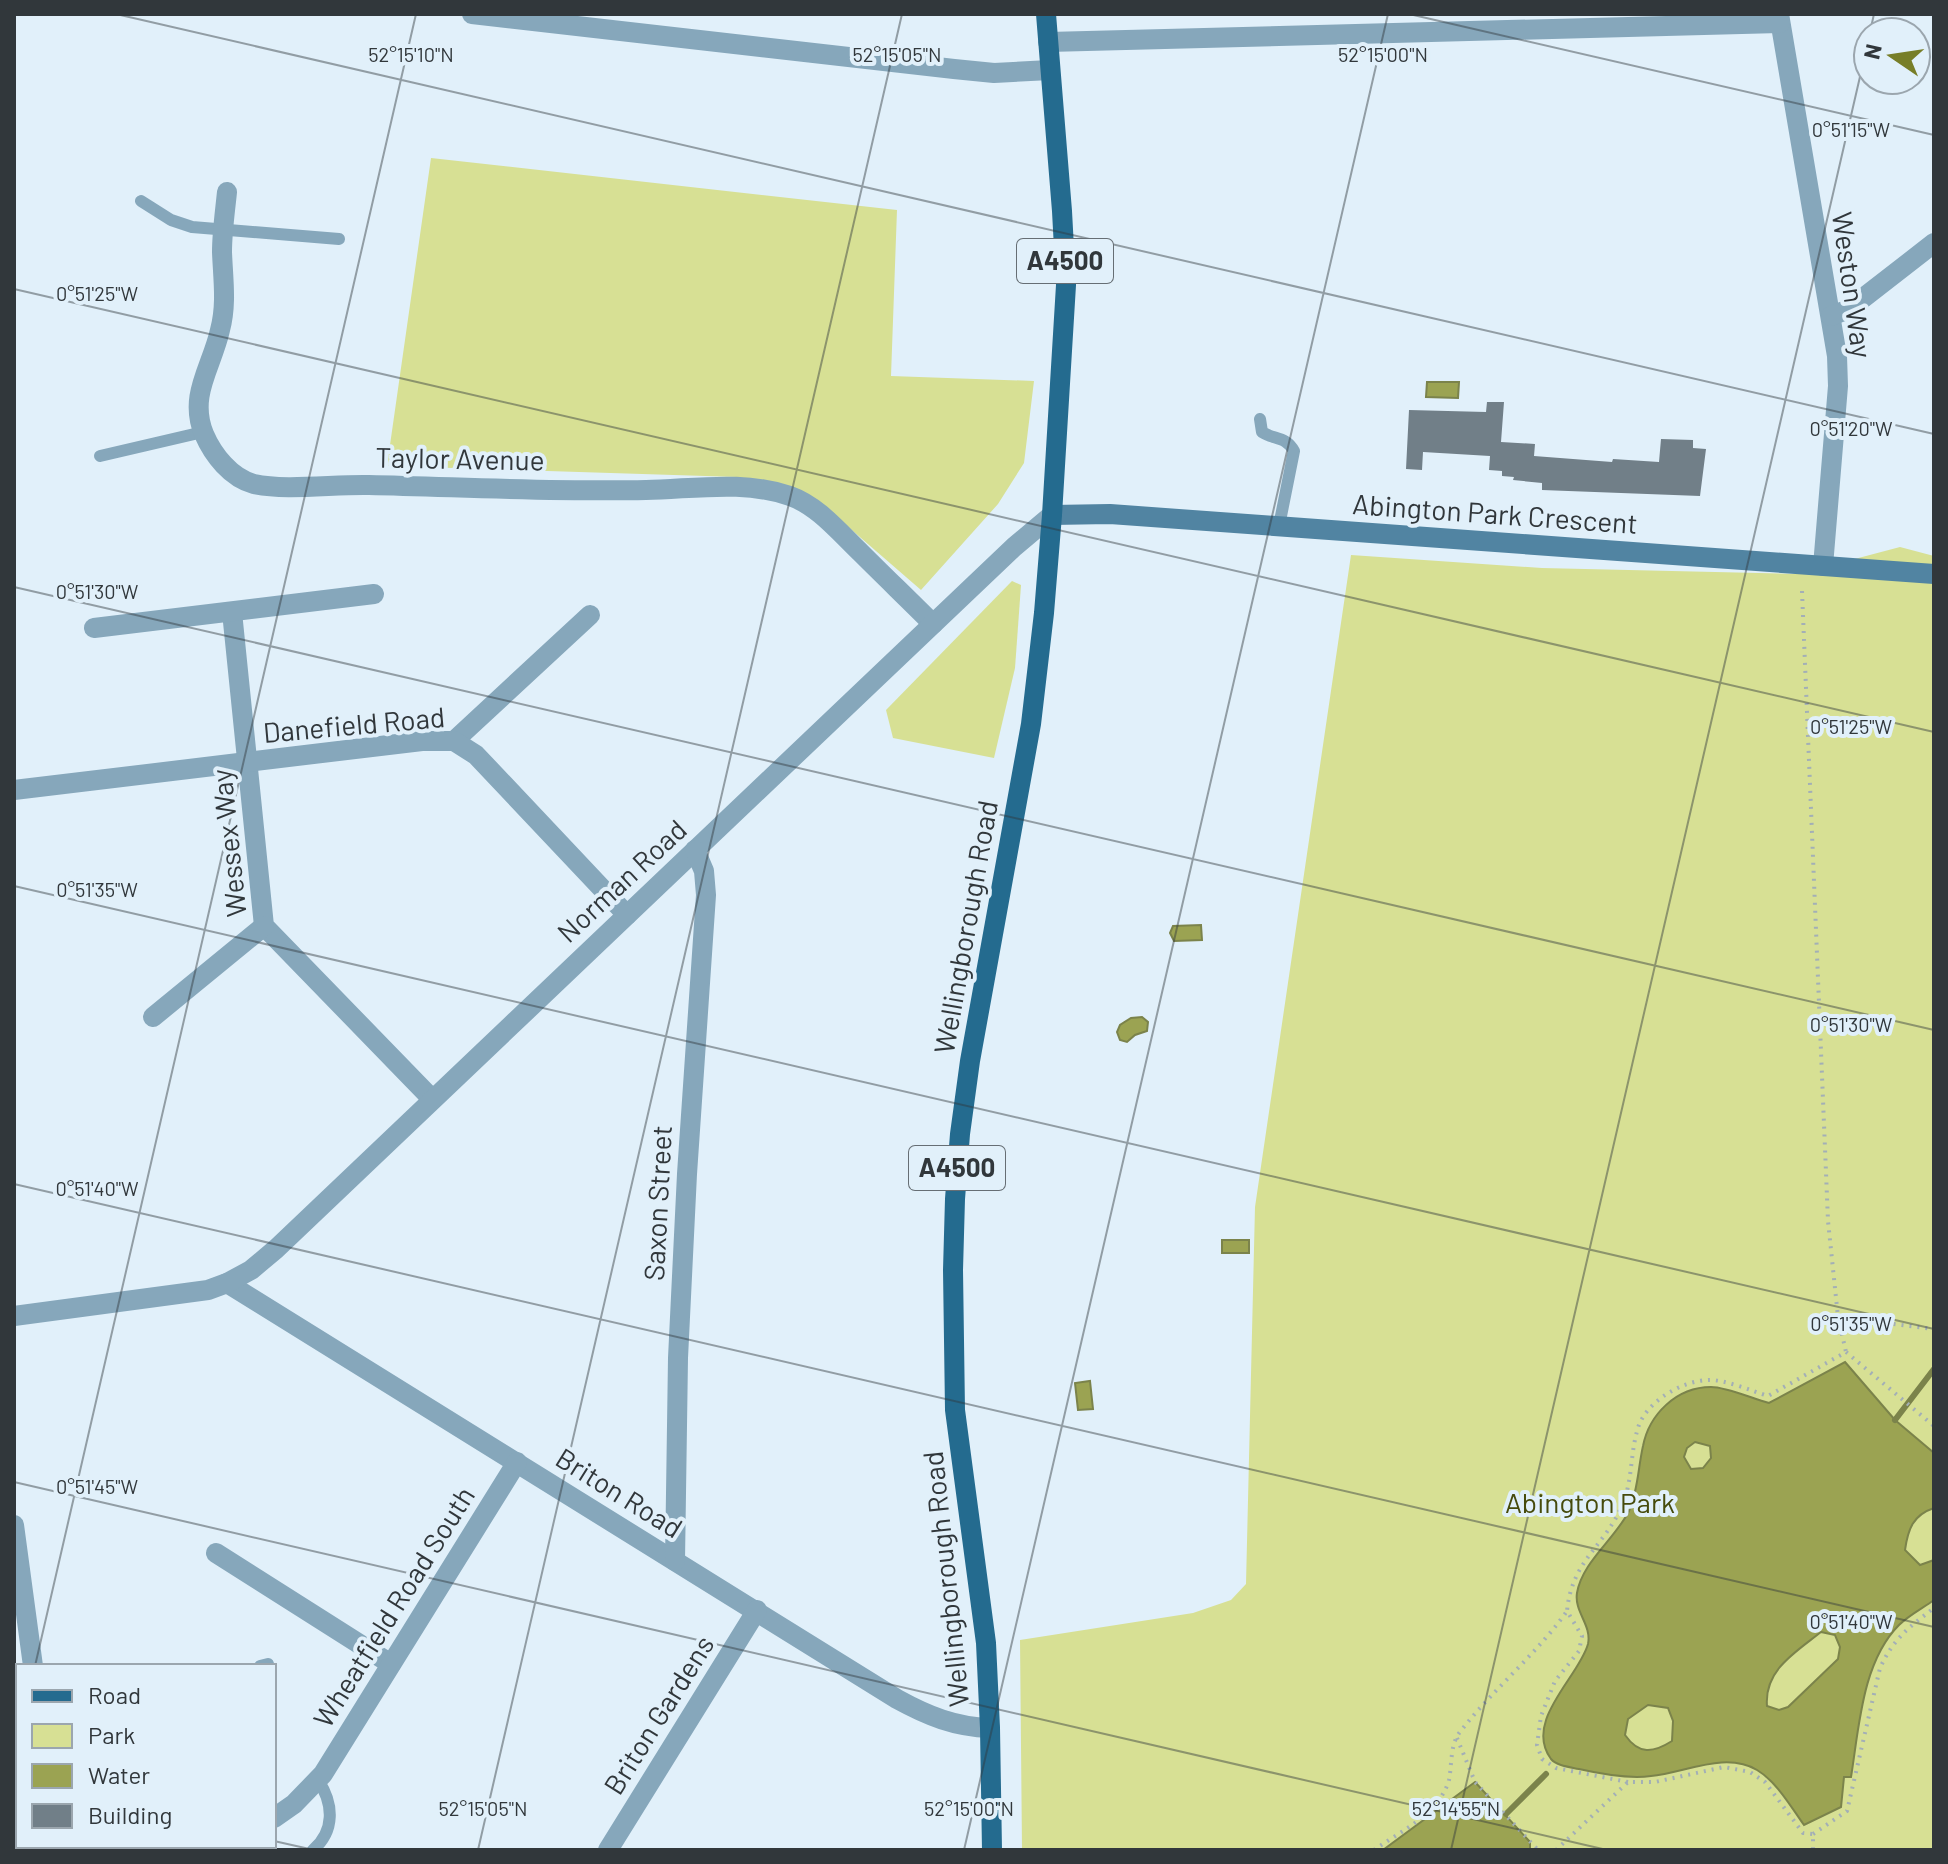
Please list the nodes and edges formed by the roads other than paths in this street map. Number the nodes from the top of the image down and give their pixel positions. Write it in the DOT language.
graph roads {
  1 [pos="472,14"];
  2 [pos="1046,14"];
  3 [pos="1780,18"];
  4 [pos="1048,42"];
  5 [pos="1050,70"];
  6 [pos="227,192"];
  7 [pos="141,201"];
  8 [pos="224,229"];
  9 [pos="339,239"];
  10 [pos="1934,243"];
  11 [pos="1831,316"];
  12 [pos="1260,419"];
  13 [pos="203,432"];
  14 [pos="100,456"];
  15 [pos="1052,515"];
  16 [pos="1279,526"];
  17 [pos="1823,566"];
  18 [pos="1934,574"];
  19 [pos="374,594"];
  20 [pos="232,612"];
  21 [pos="590,615"];
  22 [pos="933,624"];
  23 [pos="94,628"];
  24 [pos="454,741"];
  25 [pos="249,762"];
  26 [pos="14,790"];
  27 [pos="695,850"];
  28 [pos="627,915"];
  29 [pos="264,926"];
  30 [pos="153,1017"];
  31 [pos="432,1099"];
  32 [pos="227,1283"];
  33 [pos="14,1316"];
  34 [pos="517,1462"];
  35 [pos="14,1525"];
  36 [pos="216,1553"];
  37 [pos="675,1561"];
  38 [pos="757,1610"];
  39 [pos="33,1664"];
  40 [pos="391,1664"];
  41 [pos="990,1728"];
  42 [pos="318,1780"];
  43 [pos="276,1817"];
  44 [pos="313,1850"];
  45 [pos="608,1850"];
  46 [pos="992,1850"];
  1 -- 5 [label="street"];
  2 -- 4 [label="main road, Wellingborough Road / A4500"];
  3 -- 4 [label="street"];
  3 -- 11 [label="street, Weston Way"];
  4 -- 5 [label="main road, Wellingborough Road / A4500"];
  5 -- 15 [label="main road, Wellingborough Road / A4500"];
  6 -- 8 [label="street, Taylor Avenue"];
  7 -- 8 [label="lane"];
  8 -- 9 [label="lane"];
  8 -- 13 [label="street, Taylor Avenue"];
  10 -- 11 [label="street"];
  11 -- 17 [label="street, Weston Way"];
  12 -- 16 [label="lane"];
  13 -- 14 [label="lane"];
  13 -- 22 [label="street, Taylor Avenue"];
  15 -- 16 [label="street, Abington Park Crescent"];
  15 -- 22 [label="street, Norman Road"];
  15 -- 41 [label="main road, Wellingborough Road / A4500"];
  16 -- 17 [label="street, Abington Park Crescent"];
  17 -- 18 [label="street, Abington Park Crescent"];
  19 -- 20 [label="street"];
  20 -- 23 [label="street"];
  20 -- 25 [label="street, Wessex Way"];
  21 -- 24 [label="street"];
  22 -- 27 [label="street, Norman Road"];
  24 -- 25 [label="street, Danefield Road"];
  24 -- 28 [label="street, Danefield Road"];
  25 -- 26 [label="street, Danefield Road"];
  25 -- 29 [label="street, Wessex Way"];
  27 -- 28 [label="street, Norman Road"];
  27 -- 37 [label="street, Saxon Street"];
  28 -- 31 [label="street, Norman Road"];
  29 -- 30 [label="street"];
  29 -- 31 [label="street, Wessex Way"];
  31 -- 32 [label="street, Norman Road"];
  32 -- 33 [label="street, Norman Road"];
  32 -- 34 [label="street, Briton Road"];
  34 -- 37 [label="street, Briton Road"];
  34 -- 40 [label="street, Wheatfield Road South"];
  35 -- 39 [label="street"];
  36 -- 40 [label="street"];
  37 -- 38 [label="street, Briton Road"];
  38 -- 41 [label="street, Briton Road"];
  38 -- 45 [label="street, Briton Gardens"];
  40 -- 42 [label="street, Wheatfield Road South"];
  41 -- 46 [label="main road, Wellingborough Road / A4500"];
  42 -- 43 [label="street, Wheatfield Road South"];
  42 -- 44 [label="lane"];
}
